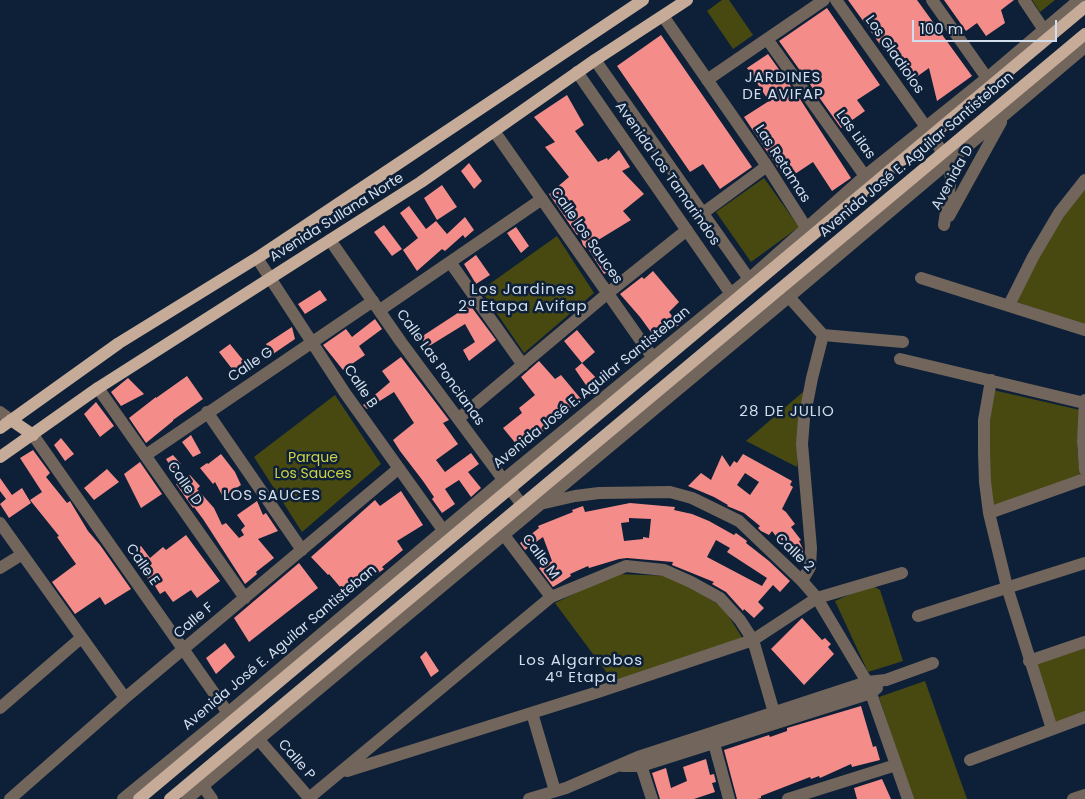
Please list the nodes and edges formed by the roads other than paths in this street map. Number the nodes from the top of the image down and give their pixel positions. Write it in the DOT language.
graph roads {
  1 [pos="643,0"];
  2 [pos="687,0"];
  3 [pos="824,0"];
  4 [pos="836,0"];
  5 [pos="932,0"];
  6 [pos="1024,0"];
  7 [pos="1079,0"];
  8 [pos="1085,8"];
  9 [pos="663,16"];
  10 [pos="1044,30"];
  11 [pos="1085,34"];
  12 [pos="767,39"];
  13 [pos="582,41"];
  14 [pos="1085,47"];
  15 [pos="564,53"];
  16 [pos="595,60"];
  17 [pos="577,72"];
  18 [pos="987,78"];
  19 [pos="707,80"];
  20 [pos="1008,107"];
  21 [pos="926,127"];
  22 [pos="494,131"];
  23 [pos="946,157"];
  24 [pos="767,166"];
  25 [pos="865,176"];
  26 [pos="1085,180"];
  27 [pos="542,199"];
  28 [pos="703,213"];
  29 [pos="807,229"];
  30 [pos="687,230"];
  31 [pos="330,240"];
  32 [pos="257,258"];
  33 [pos="450,262"];
  34 [pos="269,278"];
  35 [pos="921,278"];
  36 [pos="749,279"];
  37 [pos="608,293"];
  38 [pos="731,294"];
  39 [pos="789,297"];
  40 [pos="377,305"];
  41 [pos="1009,305"];
  42 [pos="1085,330"];
  43 [pos="823,335"];
  44 [pos="311,342"];
  45 [pos="903,342"];
  46 [pos="653,358"];
  47 [pos="900,359"];
  48 [pos="522,364"];
  49 [pos="991,380"];
  50 [pos="98,388"];
  51 [pos="1085,402"];
  52 [pos="0,412"];
  53 [pos="207,412"];
  54 [pos="458,419"];
  55 [pos="11,420"];
  56 [pos="0,428"];
  57 [pos="33,434"];
  58 [pos="146,456"];
  59 [pos="0,457"];
  60 [pos="398,469"];
  61 [pos="1085,470"];
  62 [pos="1085,479"];
  63 [pos="506,485"];
  64 [pos="530,508"];
  65 [pos="989,513"];
  66 [pos="0,523"];
  67 [pos="443,530"];
  68 [pos="504,535"];
  69 [pos="302,550"];
  70 [pos="21,555"];
  71 [pos="1085,562"];
  72 [pos="0,568"];
  73 [pos="902,573"];
  74 [pos="802,581"];
  75 [pos="1007,587"];
  76 [pos="551,597"];
  77 [pos="245,598"];
  78 [pos="817,598"];
  79 [pos="918,616"];
  80 [pos="81,638"];
  81 [pos="753,640"];
  82 [pos="1085,642"];
  83 [pos="183,649"];
  84 [pos="1030,661"];
  85 [pos="933,663"];
  86 [pos="869,688"];
  87 [pos="125,698"];
  88 [pos="0,708"];
  89 [pos="228,713"];
  90 [pos="532,713"];
  91 [pos="1085,717"];
  92 [pos="775,718"];
  93 [pos="1052,729"];
  94 [pos="712,738"];
  95 [pos="259,740"];
  96 [pos="970,760"];
  97 [pos="640,761"];
  98 [pos="896,765"];
  99 [pos="339,773"];
  100 [pos="202,785"];
  101 [pos="563,793"];
  102 [pos="810,796"];
  103 [pos="310,798"];
  104 [pos="10,799"];
  105 [pos="123,799"];
  106 [pos="139,799"];
  107 [pos="170,799"];
  108 [pos="187,799"];
  109 [pos="212,799"];
  110 [pos="529,799"];
  111 [pos="652,799"];
  112 [pos="729,799"];
  113 [pos="788,799"];
  114 [pos="908,799"];
  1 -- 13 [label="main road, Avenida Sullana Norte"];
  2 -- 9 [label="main road, Avenida Sullana Norte"];
  3 -- 12 [label="street"];
  4 -- 21 [label="street, Avenida D"];
  5 -- 18 [label="street"];
  6 -- 10 [label="street"];
  7 -- 10 [label="street, Avenida José E. Aguilar Santisteban"];
  8 -- 21 [label="main road, Avenida José E. Aguilar Santisteban"];
  9 -- 16 [label="main road, Avenida Sullana Norte"];
  9 -- 19 [label="street, Las Retamas"];
  10 -- 18 [label="street, Avenida José E. Aguilar Santisteban"];
  11 -- 20 [label="main road, Avenida José E. Aguilar Santisteban"];
  12 -- 19 [label="street"];
  12 -- 25 [label="street, Las Lilas"];
  13 -- 15 [label="main road, Avenida Sullana Norte"];
  13 -- 16 [label="main road"];
  14 -- 20 [label="street, Avenida José E. Aguilar Santisteban"];
  15 -- 17 [label="main road"];
  15 -- 32 [label="main road, Avenida Sullana Norte"];
  16 -- 17 [label="main road, Avenida Sullana Norte"];
  16 -- 28 [label="street, Avenida Los Tamarindos"];
  17 -- 22 [label="main road, Avenida Sullana Norte"];
  17 -- 30 [label="street, Avenida Los Tamarindos"];
  18 -- 21 [label="street, Avenida José E. Aguilar Santisteban"];
  19 -- 24 [label="street, Las Retamas"];
  20 -- 23 [label="main road, Avenida José E. Aguilar Santisteban"];
  20 -- 23 [label="street, Avenida D"];
  21 -- 23 [label="street, Avenida D"];
  21 -- 25 [label="street, Avenida José E. Aguilar Santisteban"];
  21 -- 63 [label="main road, Avenida José E. Aguilar Santisteban"];
  22 -- 27 [label="street, Calle los Sauces"];
  22 -- 31 [label="main road, Avenida Sullana Norte"];
  23 -- 39 [label="street, Avenida José E. Aguilar Santisteban"];
  23 -- 64 [label="main road, Avenida José E. Aguilar Santisteban"];
  24 -- 28 [label="street"];
  24 -- 29 [label="street, Las Retamas"];
  25 -- 29 [label="street, Avenida José E. Aguilar Santisteban"];
  26 -- 41 [label="street"];
  27 -- 33 [label="street, Calle G"];
  27 -- 37 [label="street, Calle los Sauces"];
  28 -- 36 [label="street, Avenida Los Tamarindos"];
  29 -- 36 [label="street, Avenida José E. Aguilar Santisteban"];
  30 -- 37 [label="street"];
  30 -- 38 [label="street, Avenida Los Tamarindos"];
  31 -- 34 [label="main road, Avenida Sullana Norte"];
  31 -- 40 [label="street, Calle Las Poncianas"];
  32 -- 34 [label="street, Calle B"];
  32 -- 55 [label="main road, Avenida Sullana Norte"];
  33 -- 40 [label="street, Calle G"];
  33 -- 48 [label="street"];
  34 -- 44 [label="street, Calle B"];
  34 -- 50 [label="main road, Avenida Sullana Norte"];
  35 -- 41 [label="street"];
  36 -- 38 [label="street, Avenida José E. Aguilar Santisteban"];
  37 -- 46 [label="street, Calle los Sauces"];
  37 -- 48 [label="street"];
  38 -- 46 [label="street, Avenida José E. Aguilar Santisteban"];
  39 -- 43 [label="street"];
  39 -- 64 [label="street, Avenida José E. Aguilar Santisteban"];
  40 -- 44 [label="street, Calle G"];
  40 -- 54 [label="street, Calle Las Poncianas"];
  41 -- 42 [label="street"];
  43 -- 45 [label="street"];
  43 -- 74 [label="street"];
  44 -- 53 [label="street, Calle G"];
  44 -- 60 [label="street, Calle B"];
  46 -- 63 [label="street, Avenida José E. Aguilar Santisteban"];
  47 -- 49 [label="street"];
  48 -- 54 [label="street"];
  49 -- 51 [label="street"];
  49 -- 65 [label="street"];
  50 -- 57 [label="main road, Avenida Sullana Norte"];
  50 -- 58 [label="street, Calle D"];
  51 -- 61 [label="street"];
  52 -- 55 [label="street"];
  53 -- 58 [label="street, Calle G"];
  53 -- 69 [label="street"];
  54 -- 63 [label="street, Calle Las Poncianas"];
  55 -- 56 [label="main road, Avenida Sullana Norte"];
  55 -- 57 [label="main road"];
  57 -- 59 [label="main road, Avenida Sullana Norte"];
  57 -- 83 [label="street, Calle E"];
  58 -- 77 [label="street, Calle D"];
  60 -- 67 [label="street, Calle B"];
  60 -- 69 [label="street, Calle F"];
  62 -- 65 [label="street"];
  63 -- 64 [label="street, Calle Las Poncianas"];
  63 -- 67 [label="street, Avenida José E. Aguilar Santisteban"];
  63 -- 106 [label="main road, Avenida José E. Aguilar Santisteban"];
  64 -- 68 [label="street, Avenida José E. Aguilar Santisteban"];
  64 -- 74 [label="street, Calle 2"];
  64 -- 107 [label="main road, Avenida José E. Aguilar Santisteban"];
  65 -- 75 [label="street"];
  66 -- 70 [label="street"];
  67 -- 89 [label="street, Avenida José E. Aguilar Santisteban"];
  68 -- 76 [label="street, Calle M"];
  68 -- 95 [label="street, Avenida José E. Aguilar Santisteban"];
  69 -- 77 [label="street, Calle F"];
  70 -- 72 [label="street"];
  70 -- 80 [label="street"];
  71 -- 75 [label="street"];
  73 -- 78 [label="street"];
  74 -- 78 [label="street, Calle 2"];
  75 -- 79 [label="street"];
  75 -- 84 [label="street"];
  76 -- 81 [label="street"];
  76 -- 99 [label="street"];
  77 -- 83 [label="street, Calle F"];
  78 -- 81 [label="street"];
  78 -- 86 [label="street, Calle 2"];
  80 -- 87 [label="street"];
  80 -- 88 [label="street"];
  81 -- 90 [label="street"];
  81 -- 92 [label="street"];
  82 -- 84 [label="street"];
  83 -- 87 [label="street, Calle F"];
  83 -- 89 [label="street, Calle E"];
  84 -- 93 [label="street"];
  85 -- 86 [label="street"];
  86 -- 92 [label="street"];
  86 -- 98 [label="street, Calle 2"];
  87 -- 104 [label="street, Calle F"];
  89 -- 105 [label="street, Avenida José E. Aguilar Santisteban"];
  90 -- 99 [label="street"];
  90 -- 101 [label="street"];
  91 -- 93 [label="street"];
  92 -- 94 [label="street"];
  93 -- 96 [label="street"];
  94 -- 97 [label="street"];
  94 -- 112 [label="street"];
  95 -- 100 [label="street, Avenida José E. Aguilar Santisteban"];
  95 -- 103 [label="street, Calle P"];
  97 -- 101 [label="street"];
  97 -- 111 [label="street"];
  98 -- 102 [label="street"];
  98 -- 114 [label="street, Calle 2"];
  99 -- 103 [label="street"];
  100 -- 108 [label="street, Avenida José E. Aguilar Santisteban"];
  100 -- 109 [label="street"];
  101 -- 110 [label="street"];
  102 -- 113 [label="street"];
}
